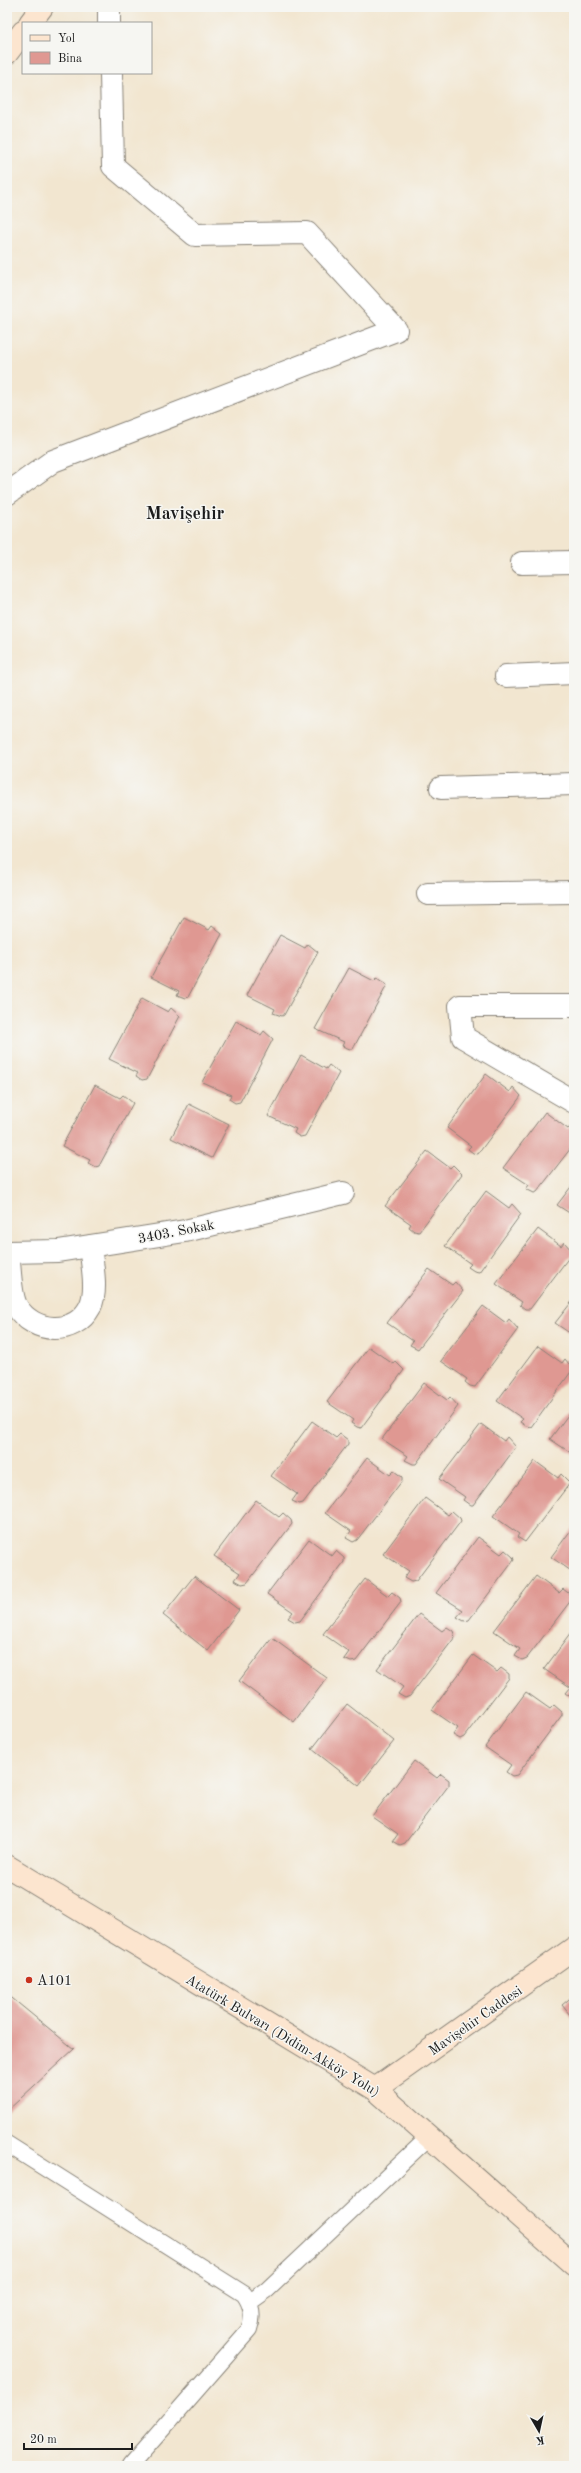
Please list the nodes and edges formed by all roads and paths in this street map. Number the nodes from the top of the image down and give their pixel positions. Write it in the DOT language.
graph roads {
  1 [pos="42,7"];
  2 [pos="109,7"];
  3 [pos="31,22"];
  4 [pos="109,22"];
  5 [pos="22,33"];
  6 [pos="7,53"];
  7 [pos="110,74"];
  8 [pos="7,494"];
  9 [pos="574,562"];
  10 [pos="522,563"];
  11 [pos="574,673"];
  12 [pos="506,676"];
  13 [pos="574,784"];
  14 [pos="441,788"];
  15 [pos="574,892"];
  16 [pos="428,894"];
  17 [pos="574,1006"];
  18 [pos="574,1102"];
  19 [pos="343,1193"];
  20 [pos="90,1246"];
  21 [pos="7,1252"];
  22 [pos="7,1866"];
  23 [pos="574,1948"];
  24 [pos="375,2089"];
  25 [pos="429,2137"];
  26 [pos="7,2144"];
  27 [pos="573,2261"];
  28 [pos="250,2302"];
  29 [pos="130,2466"];
  1 -- 3 [label="main road"];
  2 -- 4 [label="street"];
  5 -- 6 [label="main road"];
  7 -- 8 [label="street"];
  9 -- 10 [label="street"];
  11 -- 12 [label="street"];
  13 -- 14 [label="street"];
  15 -- 16 [label="street"];
  17 -- 18 [label="street"];
  19 -- 20 [label="street, 3403. Sokak"];
  20 -- 21 [label="street, 3403. Sokak"];
  20 -- 21 [label="street"];
  22 -- 24 [label="main road, Atatürk Bulvarı (Didim-Akköy Yolu)"];
  23 -- 24 [label="main road, Mavişehir Caddesi"];
  24 -- 25 [label="main road, Atatürk Bulvarı (Didim-Akköy Yolu)"];
  25 -- 27 [label="main road, Atatürk Bulvarı (Didim-Akköy Yolu)"];
  25 -- 28 [label="lane"];
  26 -- 28 [label="lane"];
  28 -- 29 [label="lane"];
}
